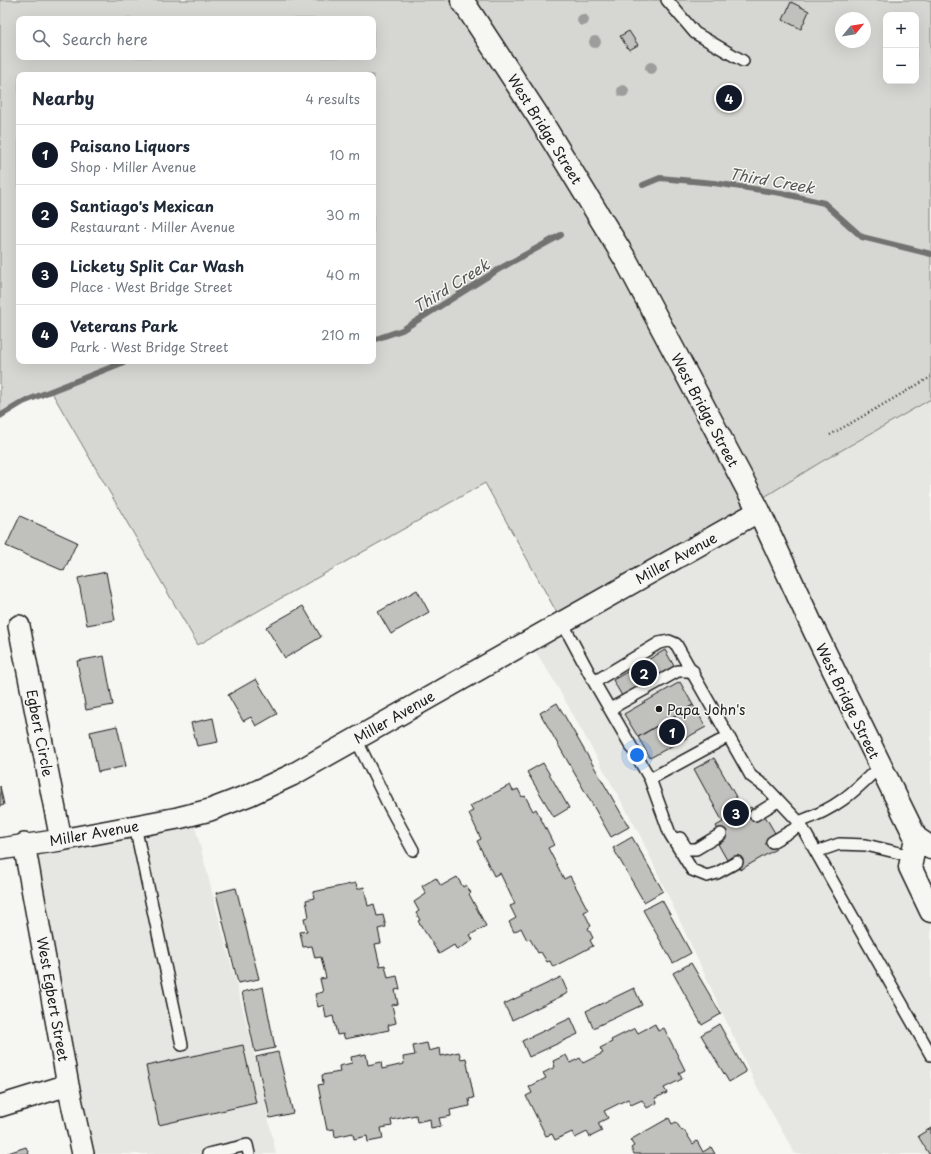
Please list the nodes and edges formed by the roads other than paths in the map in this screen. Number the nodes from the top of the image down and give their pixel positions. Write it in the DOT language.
graph roads {
  1 [pos="462,0"];
  2 [pos="667,0"];
  3 [pos="743,61"];
  4 [pos="759,511"];
  5 [pos="562,622"];
  6 [pos="19,626"];
  7 [pos="693,671"];
  8 [pos="594,682"];
  9 [pos="610,709"];
  10 [pos="729,736"];
  11 [pos="356,739"];
  12 [pos="880,766"];
  13 [pos="650,779"];
  14 [pos="778,801"];
  15 [pos="661,807"];
  16 [pos="756,815"];
  17 [pos="800,824"];
  18 [pos="135,826"];
  19 [pos="721,834"];
  20 [pos="61,840"];
  21 [pos="772,842"];
  22 [pos="24,844"];
  23 [pos="920,847"];
  24 [pos="0,849"];
  25 [pos="413,850"];
  26 [pos="816,852"];
  27 [pos="737,862"];
  28 [pos="931,912"];
  29 [pos="182,1045"];
  30 [pos="931,1054"];
  31 [pos="68,1085"];
  32 [pos="0,1106"];
  33 [pos="83,1154"];
  34 [pos="208,1154"];
  35 [pos="249,1154"];
  1 -- 4 [label="main road, West Bridge Street"];
  2 -- 3 [label="lane"];
  4 -- 5 [label="street, Miller Avenue"];
  4 -- 12 [label="main road, West Bridge Street"];
  5 -- 8 [label="lane"];
  5 -- 11 [label="street, Miller Avenue"];
  6 -- 20 [label="street, Egbert Circle"];
  7 -- 8 [label="lane"];
  7 -- 9 [label="lane"];
  7 -- 10 [label="lane"];
  8 -- 9 [label="lane"];
  9 -- 13 [label="lane"];
  10 -- 13 [label="lane"];
  10 -- 14 [label="lane"];
  11 -- 18 [label="street, Miller Avenue"];
  11 -- 25 [label="lane"];
  12 -- 17 [label="lane"];
  12 -- 23 [label="main road, West Bridge Street"];
  13 -- 15 [label="lane"];
  14 -- 16 [label="lane"];
  14 -- 17 [label="lane"];
  15 -- 19 [label="lane"];
  15 -- 27 [label="lane"];
  17 -- 21 [label="lane"];
  17 -- 26 [label="lane"];
  18 -- 20 [label="street, Miller Avenue"];
  18 -- 29 [label="lane"];
  20 -- 22 [label="street, Miller Avenue"];
  22 -- 24 [label="street, Miller Avenue"];
  22 -- 31 [label="street, West Egbert Street"];
  23 -- 26 [label="lane"];
  23 -- 28 [label="main road, West Bridge Street"];
  26 -- 30 [label="lane"];
  31 -- 32 [label="street"];
  31 -- 33 [label="street, West Egbert Street"];
  34 -- 35 [label="lane"];
}
